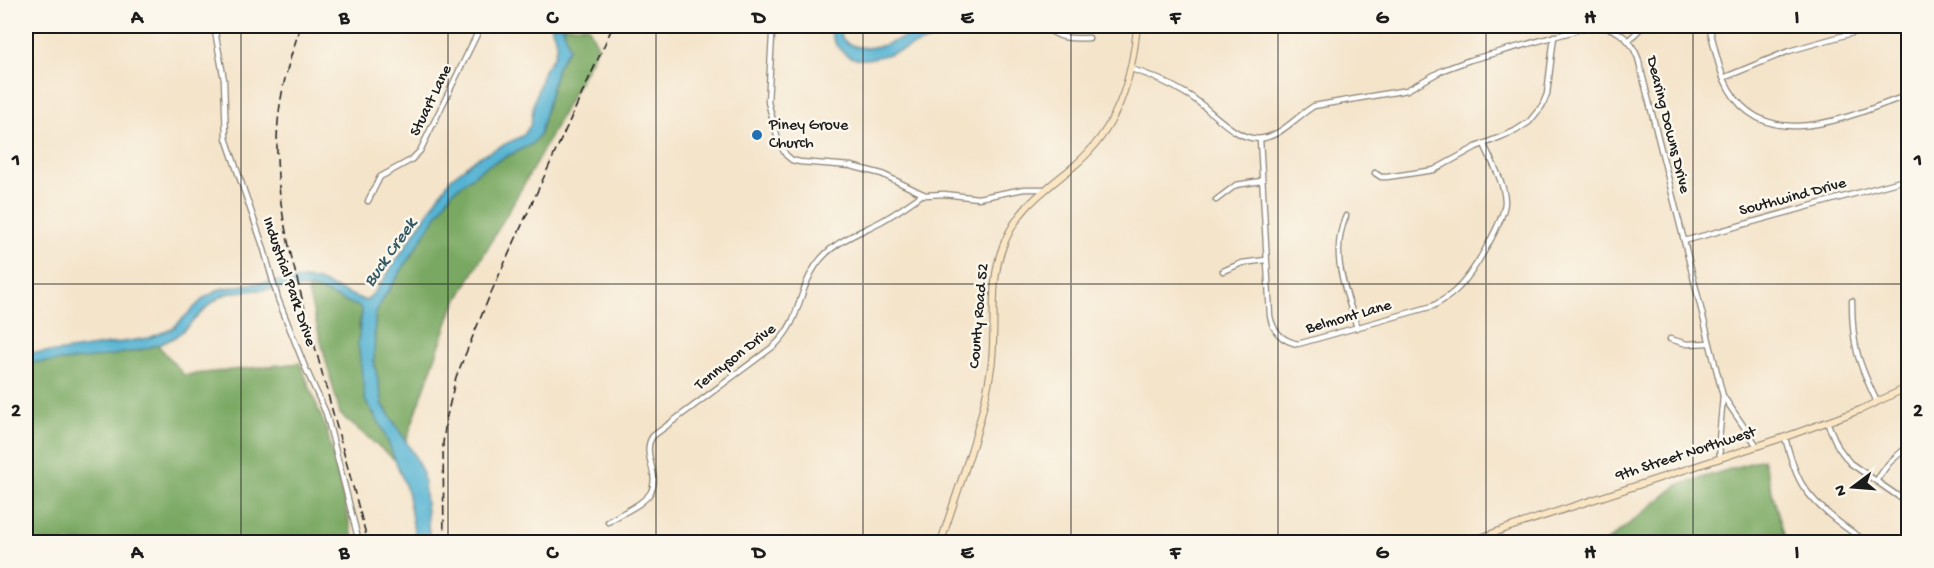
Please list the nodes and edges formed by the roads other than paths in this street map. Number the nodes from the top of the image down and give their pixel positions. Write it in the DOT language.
graph roads {
  1 [pos="214,26"];
  2 [pos="481,26"];
  3 [pos="770,26"];
  4 [pos="1045,26"];
  5 [pos="1137,26"];
  6 [pos="1643,26"];
  7 [pos="1709,26"];
  8 [pos="1868,27"];
  9 [pos="1554,36"];
  10 [pos="1089,38"];
  11 [pos="1629,40"];
  12 [pos="1131,69"];
  13 [pos="1723,78"];
  14 [pos="1908,95"];
  15 [pos="1260,139"];
  16 [pos="1484,144"];
  17 [pos="1375,173"];
  18 [pos="1908,179"];
  19 [pos="1261,181"];
  20 [pos="1043,189"];
  21 [pos="923,194"];
  22 [pos="1216,200"];
  23 [pos="368,201"];
  24 [pos="1346,216"];
  25 [pos="1684,241"];
  26 [pos="1266,260"];
  27 [pos="1223,271"];
  28 [pos="1852,301"];
  29 [pos="1357,328"];
  30 [pos="1670,339"];
  31 [pos="1710,343"];
  32 [pos="1908,387"];
  33 [pos="1723,396"];
  34 [pos="1877,402"];
  35 [pos="1827,422"];
  36 [pos="1785,437"];
  37 [pos="1757,446"];
  38 [pos="1908,446"];
  39 [pos="1720,458"];
  40 [pos="1876,482"];
  41 [pos="1908,503"];
  42 [pos="608,522"];
  43 [pos="940,542"];
  44 [pos="359,543"];
  45 [pos="1469,543"];
  46 [pos="1867,543"];
  1 -- 44 [label="street, Industrial Park Drive"];
  2 -- 23 [label="street, Stuart Lane"];
  3 -- 21 [label="street"];
  4 -- 10 [label="street"];
  5 -- 12 [label="street, County Road 52"];
  6 -- 11 [label="street"];
  7 -- 13 [label="street"];
  8 -- 13 [label="street"];
  9 -- 11 [label="street, Dearing Downs Drive"];
  9 -- 15 [label="street, Dearing Downs Drive"];
  9 -- 16 [label="street"];
  11 -- 25 [label="street, Dearing Downs Drive"];
  12 -- 15 [label="street"];
  12 -- 20 [label="street, County Road 52"];
  13 -- 14 [label="street"];
  15 -- 19 [label="street, Belmont Lane"];
  16 -- 17 [label="street"];
  16 -- 29 [label="street, Belmont Lane"];
  18 -- 25 [label="street, Southwind Drive"];
  19 -- 22 [label="street"];
  19 -- 26 [label="street, Belmont Lane"];
  20 -- 21 [label="street"];
  20 -- 43 [label="street, County Road 52"];
  21 -- 42 [label="street, Tennyson Drive"];
  24 -- 29 [label="street"];
  25 -- 31 [label="street, Dearing Downs Drive"];
  26 -- 27 [label="street"];
  26 -- 29 [label="street, Belmont Lane"];
  28 -- 34 [label="street"];
  30 -- 31 [label="street"];
  31 -- 33 [label="street, Dearing Downs Drive"];
  32 -- 34 [label="street, 9th Street Northwest"];
  33 -- 37 [label="street, Dearing Downs Drive"];
  33 -- 39 [label="street, Dearing Downs Drive"];
  34 -- 35 [label="street, 9th Street Northwest"];
  35 -- 36 [label="street, 9th Street Northwest"];
  35 -- 40 [label="street"];
  36 -- 37 [label="street, 9th Street Northwest"];
  36 -- 46 [label="street"];
  37 -- 39 [label="street, 9th Street Northwest"];
  38 -- 40 [label="street"];
  39 -- 45 [label="street, 9th Street Northwest"];
  40 -- 41 [label="street"];
}
